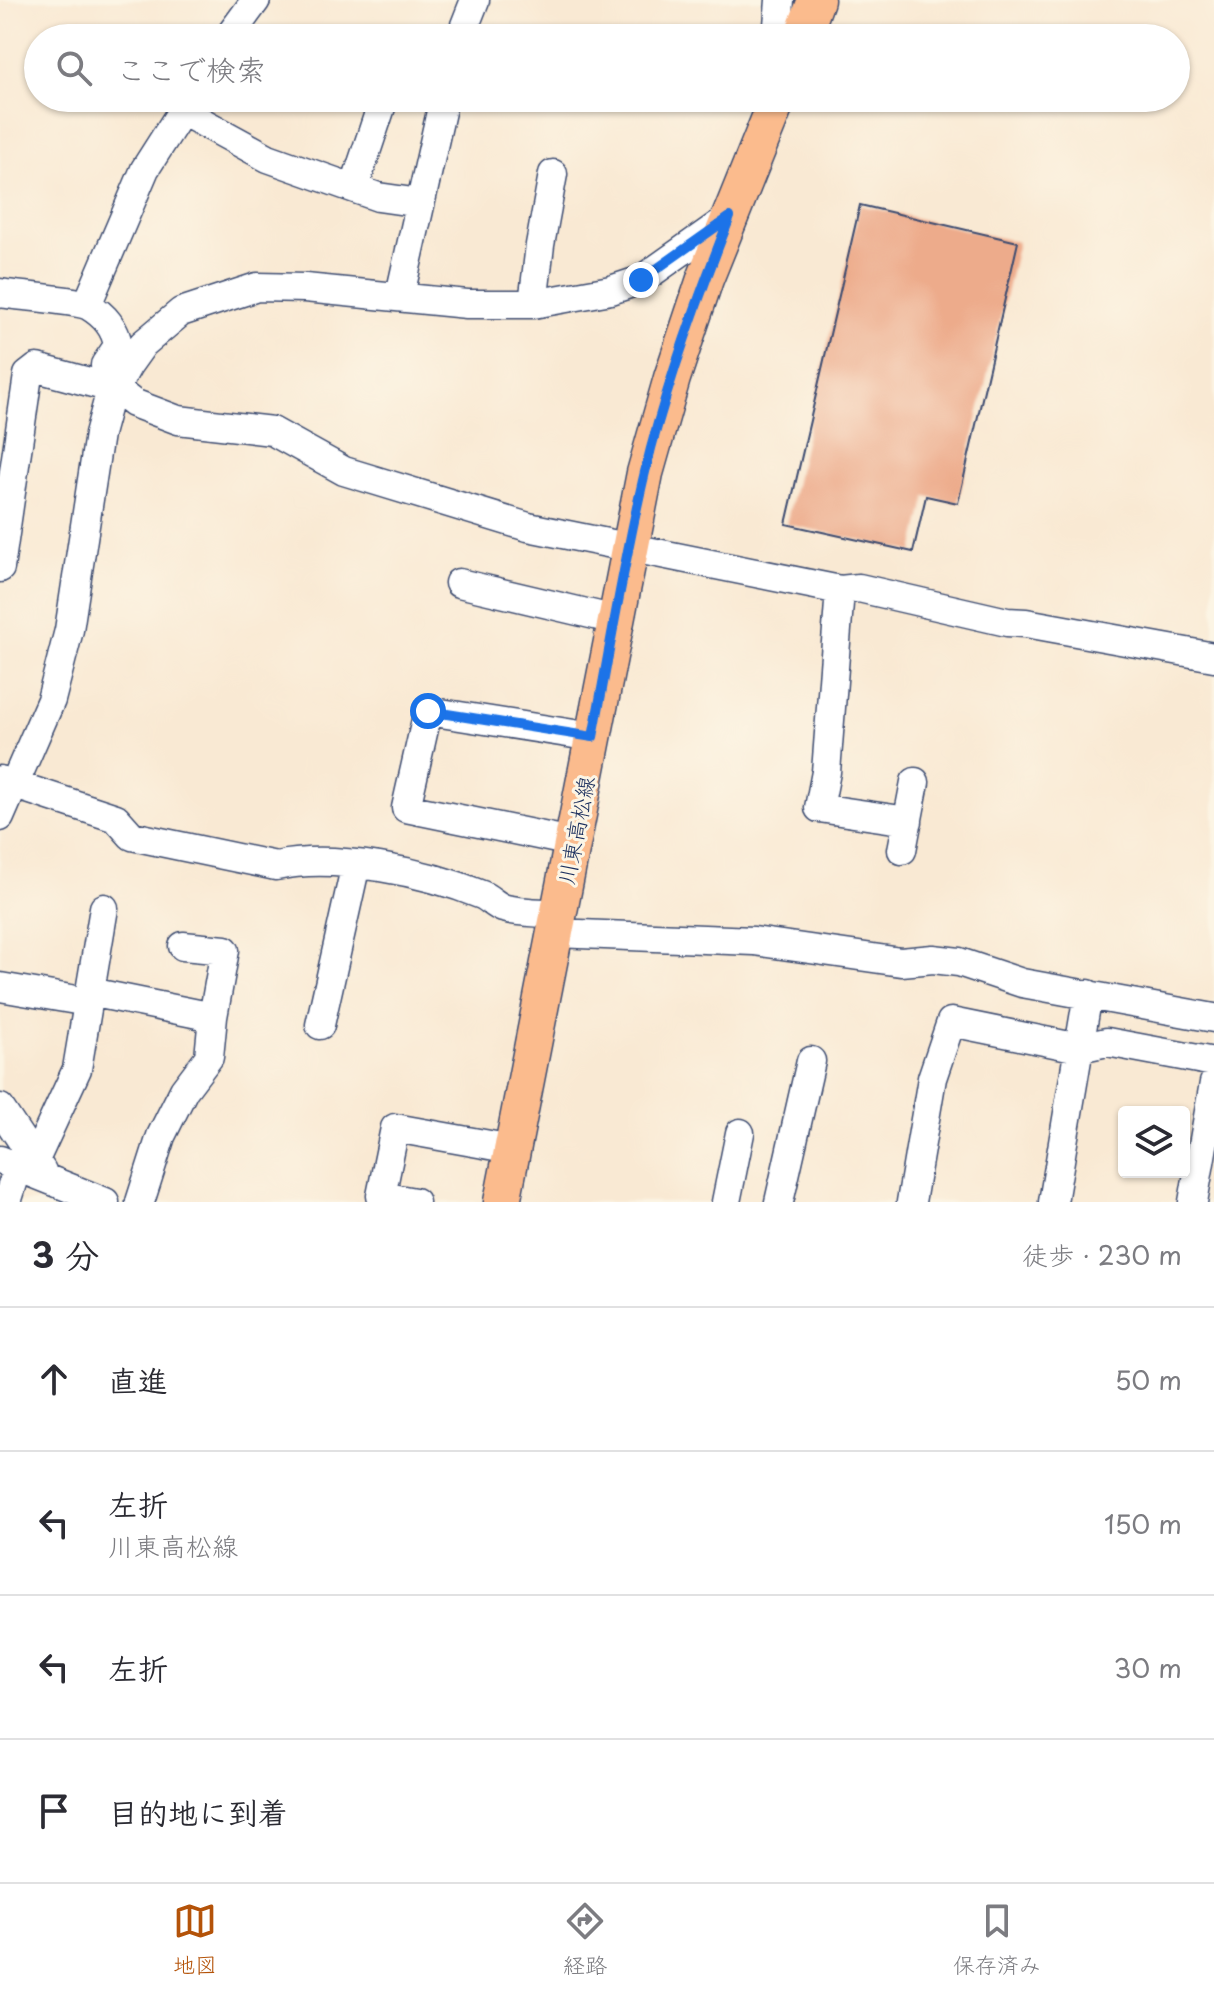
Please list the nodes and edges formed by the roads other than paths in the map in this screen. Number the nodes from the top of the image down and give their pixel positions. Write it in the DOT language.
graph roads {
  1 [pos="256,0"];
  2 [pos="475,0"];
  3 [pos="780,0"];
  4 [pos="816,0"];
  5 [pos="238,24"];
  6 [pos="466,24"];
  7 [pos="778,24"];
  8 [pos="807,24"];
  9 [pos="182,112"];
  10 [pos="197,112"];
  11 [pos="379,112"];
  12 [pos="441,112"];
  13 [pos="772,112"];
  14 [pos="553,174"];
  15 [pos="354,188"];
  16 [pos="420,203"];
  17 [pos="730,217"];
  18 [pos="0,293"];
  19 [pos="400,295"];
  20 [pos="533,304"];
  21 [pos="87,305"];
  22 [pos="111,388"];
  23 [pos="631,547"];
  24 [pos="0,568"];
  25 [pos="459,583"];
  26 [pos="840,590"];
  27 [pos="616,620"];
  28 [pos="1214,657"];
  29 [pos="593,737"];
  30 [pos="7,782"];
  31 [pos="915,782"];
  32 [pos="0,817"];
  33 [pos="908,821"];
  34 [pos="572,842"];
  35 [pos="902,850"];
  36 [pos="356,864"];
  37 [pos="104,908"];
  38 [pos="556,923"];
  39 [pos="183,946"];
  40 [pos="0,987"];
  41 [pos="1088,994"];
  42 [pos="89,997"];
  43 [pos="213,1017"];
  44 [pos="1214,1018"];
  45 [pos="320,1025"];
  46 [pos="1079,1048"];
  47 [pos="811,1061"];
  48 [pos="1214,1062"];
  49 [pos="1214,1083"];
  50 [pos="0,1108"];
  51 [pos="740,1133"];
  52 [pos="512,1149"];
  53 [pos="25,1166"];
  54 [pos="7,1202"];
  55 [pos="105,1202"];
  56 [pos="140,1202"];
  57 [pos="415,1202"];
  58 [pos="502,1202"];
  59 [pos="726,1202"];
  60 [pos="779,1202"];
  61 [pos="911,1202"];
  62 [pos="1053,1202"];
  63 [pos="1193,1202"];
  1 -- 5 [label="street"];
  2 -- 6 [label="street"];
  3 -- 7 [label="street"];
  4 -- 8 [label="main road"];
  9 -- 21 [label="street"];
  10 -- 15 [label="street"];
  11 -- 15 [label="street"];
  12 -- 16 [label="street"];
  13 -- 17 [label="main road, 川東高松線"];
  14 -- 20 [label="street"];
  15 -- 16 [label="street"];
  16 -- 19 [label="street"];
  17 -- 20 [label="street"];
  17 -- 23 [label="main road, 川東高松線"];
  18 -- 21 [label="street"];
  19 -- 20 [label="street"];
  19 -- 22 [label="street"];
  21 -- 22 [label="street"];
  22 -- 23 [label="street"];
  22 -- 24 [label="street"];
  22 -- 30 [label="street"];
  23 -- 26 [label="street"];
  23 -- 27 [label="main road, 川東高松線"];
  25 -- 27 [label="street"];
  26 -- 28 [label="street"];
  26 -- 33 [label="street"];
  27 -- 29 [label="main road, 川東高松線"];
  29 -- 34 [label="main road, 川東高松線"];
  29 -- 34 [label="street"];
  30 -- 32 [label="street"];
  30 -- 36 [label="street"];
  31 -- 33 [label="street"];
  33 -- 35 [label="street"];
  34 -- 38 [label="main road, 川東高松線"];
  36 -- 38 [label="street"];
  36 -- 45 [label="street"];
  37 -- 42 [label="street"];
  38 -- 41 [label="street"];
  38 -- 52 [label="main road, 川東高松線"];
  39 -- 43 [label="street"];
  40 -- 42 [label="street"];
  41 -- 44 [label="street"];
  41 -- 46 [label="street"];
  42 -- 43 [label="street"];
  42 -- 53 [label="street"];
  43 -- 56 [label="street"];
  46 -- 48 [label="street"];
  46 -- 61 [label="street"];
  46 -- 62 [label="street"];
  47 -- 60 [label="street"];
  49 -- 63 [label="street"];
  50 -- 53 [label="street"];
  51 -- 59 [label="street"];
  52 -- 57 [label="street"];
  52 -- 58 [label="main road, 川東高松線"];
  53 -- 54 [label="street"];
  53 -- 55 [label="street"];
}
